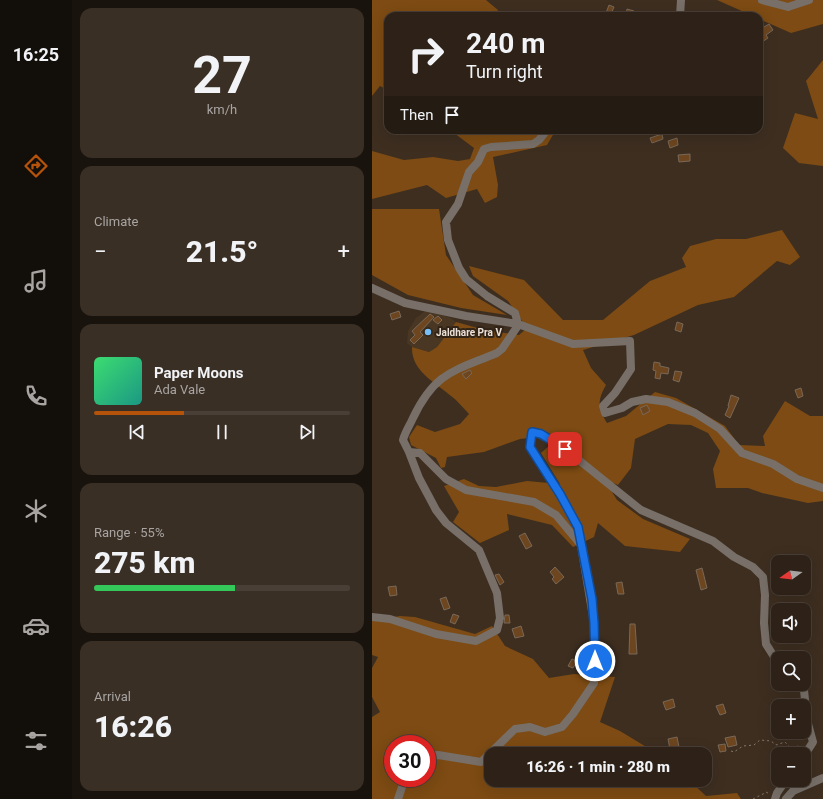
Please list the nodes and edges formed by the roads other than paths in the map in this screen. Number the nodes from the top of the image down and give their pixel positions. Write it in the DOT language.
graph roads {
  1 [pos="681,0"];
  2 [pos="762,0"];
  3 [pos="809,0"];
  4 [pos="680,12"];
  5 [pos="544,134"];
  6 [pos="372,288"];
  7 [pos="518,324"];
  8 [pos="409,452"];
  9 [pos="823,488"];
  10 [pos="582,545"];
  11 [pos="372,617"];
  12 [pos="771,652"];
  13 [pos="804,691"];
  14 [pos="810,747"];
  15 [pos="436,755"];
  16 [pos="823,778"];
  17 [pos="402,787"];
  18 [pos="781,787"];
  19 [pos="772,797"];
  20 [pos="398,799"];
  21 [pos="786,799"];
  1 -- 4 [label="street"];
  2 -- 3 [label="street"];
  5 -- 7 [label="street"];
  6 -- 7 [label="street"];
  7 -- 8 [label="street"];
  7 -- 9 [label="street"];
  8 -- 10 [label="street"];
  8 -- 11 [label="street"];
  10 -- 12 [label="street"];
  10 -- 15 [label="street"];
  13 -- 14 [label="street"];
  16 -- 21 [label="street"];
  17 -- 20 [label="street"];
  18 -- 19 [label="street"];
}
